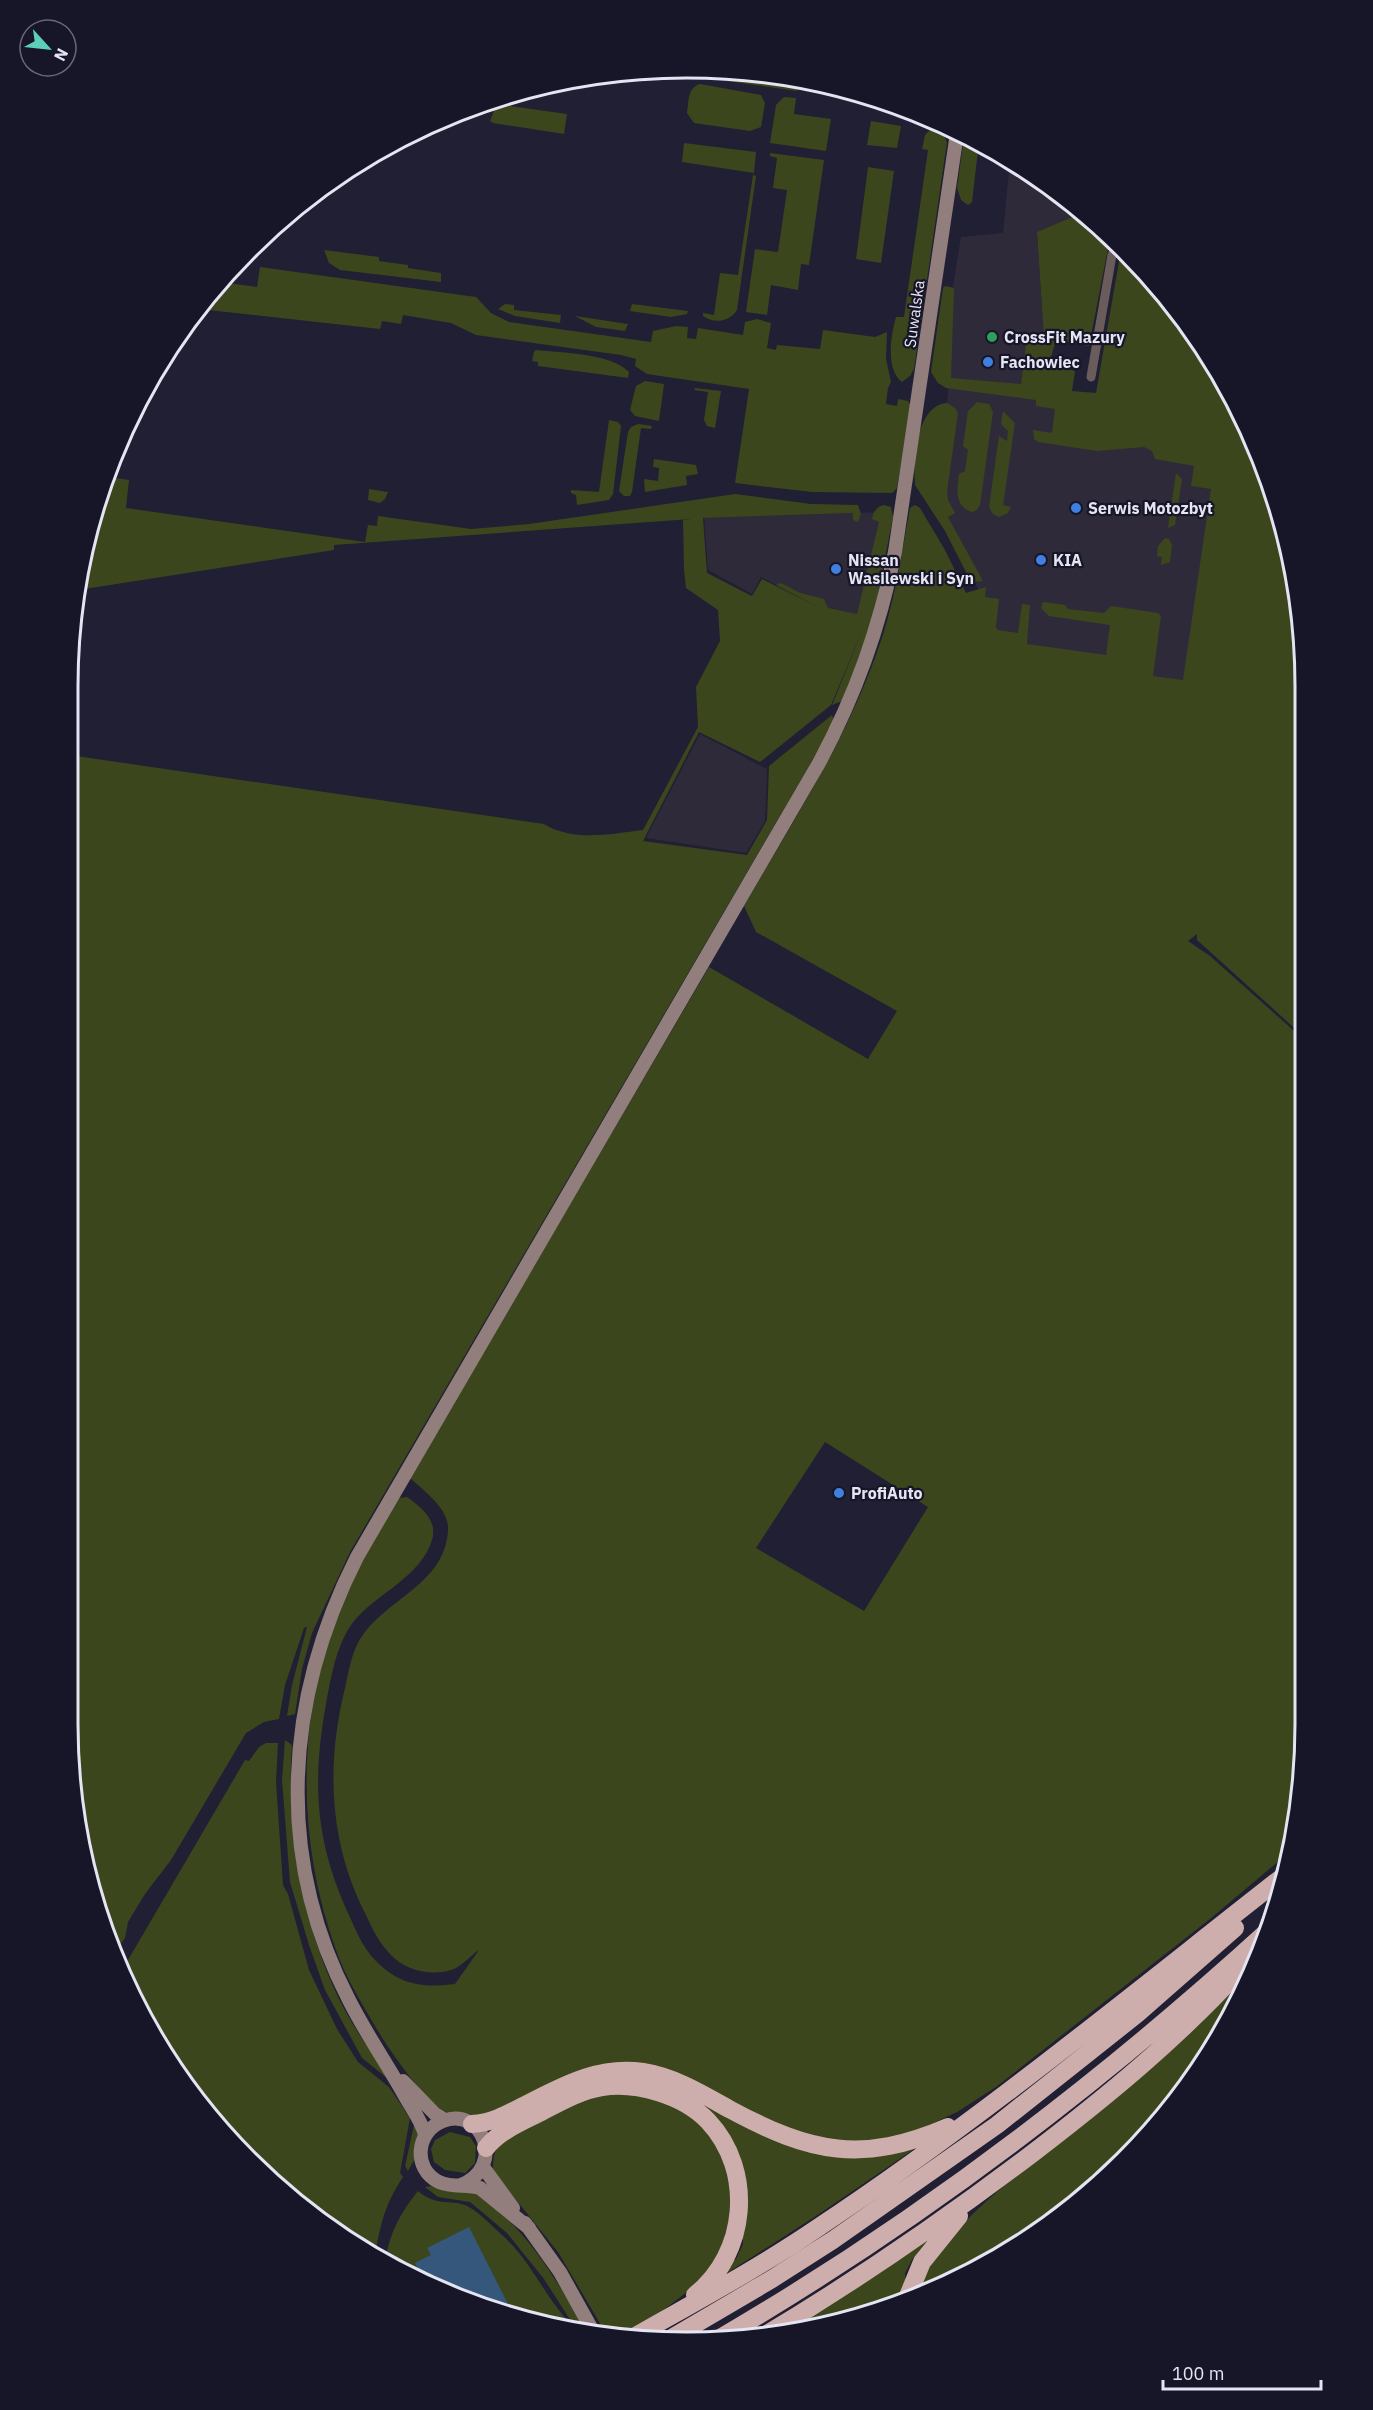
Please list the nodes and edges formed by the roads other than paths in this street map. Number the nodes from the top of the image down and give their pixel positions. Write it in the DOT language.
graph roads {
  1 [pos="956,141"];
  2 [pos="1113,252"];
  3 [pos="1091,376"];
  4 [pos="1273,1884"];
  5 [pos="1270,1895"];
  6 [pos="1254,1943"];
  7 [pos="1245,1966"];
  8 [pos="384,2059"];
  9 [pos="1000,2099"];
  10 [pos="445,2120"];
  11 [pos="472,2124"];
  12 [pos="425,2135"];
  13 [pos="486,2148"];
  14 [pos="483,2167"];
  15 [pos="461,2185"];
  16 [pos="979,2195"];
  17 [pos="529,2228"];
  18 [pos="911,2289"];
  19 [pos="663,2320"];
  20 [pos="590,2324"];
  21 [pos="784,2324"];
  22 [pos="733,2330"];
  23 [pos="645,2331"];
  24 [pos="682,2332"];
  1 -- 8 [label="main road, Suwalska"];
  2 -- 3 [label="street"];
  4 -- 9 [label="highway"];
  5 -- 24 [label="highway"];
  6 -- 22 [label="highway"];
  7 -- 16 [label="highway"];
  8 -- 10 [label="main road"];
  8 -- 12 [label="main road"];
  9 -- 11 [label="highway"];
  9 -- 19 [label="highway"];
  10 -- 11 [label="main road"];
  10 -- 12 [label="main road"];
  11 -- 13 [label="main road"];
  12 -- 15 [label="main road"];
  13 -- 14 [label="main road"];
  13 -- 19 [label="highway"];
  14 -- 15 [label="main road"];
  14 -- 17 [label="main road"];
  15 -- 17 [label="main road"];
  16 -- 18 [label="highway"];
  16 -- 21 [label="highway"];
  17 -- 20 [label="main road"];
  19 -- 23 [label="highway"];
}
